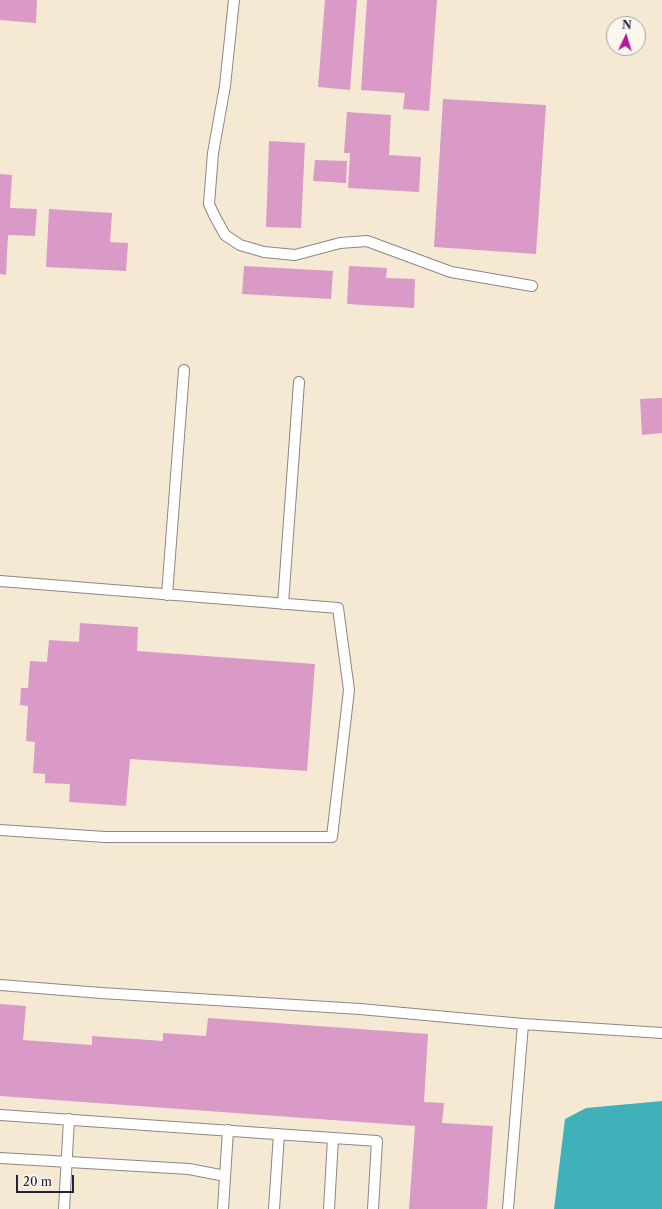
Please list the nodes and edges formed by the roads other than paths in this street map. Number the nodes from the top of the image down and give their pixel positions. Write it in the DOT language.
graph roads {
  1 [pos="234,0"];
  2 [pos="532,286"];
  3 [pos="184,370"];
  4 [pos="299,382"];
  5 [pos="0,581"];
  6 [pos="167,594"];
  7 [pos="283,604"];
  8 [pos="0,830"];
  9 [pos="0,985"];
  10 [pos="523,1024"];
  11 [pos="662,1033"];
  12 [pos="0,1115"];
  13 [pos="69,1119"];
  14 [pos="228,1130"];
  15 [pos="279,1134"];
  16 [pos="333,1138"];
  17 [pos="0,1158"];
  18 [pos="66,1162"];
  19 [pos="225,1176"];
  20 [pos="64,1209"];
  21 [pos="223,1209"];
  22 [pos="274,1209"];
  23 [pos="329,1209"];
  24 [pos="373,1209"];
  25 [pos="508,1209"];
  1 -- 2 [label="lane"];
  3 -- 6 [label="lane"];
  4 -- 7 [label="lane"];
  5 -- 6 [label="lane"];
  6 -- 7 [label="lane"];
  7 -- 8 [label="lane"];
  9 -- 10 [label="lane"];
  10 -- 11 [label="lane"];
  10 -- 25 [label="lane"];
  12 -- 13 [label="lane"];
  13 -- 14 [label="lane"];
  13 -- 18 [label="lane"];
  14 -- 15 [label="lane"];
  14 -- 19 [label="lane"];
  15 -- 16 [label="lane"];
  15 -- 22 [label="lane"];
  16 -- 23 [label="lane"];
  16 -- 24 [label="lane"];
  17 -- 18 [label="lane"];
  18 -- 19 [label="lane"];
  18 -- 20 [label="lane"];
  19 -- 21 [label="lane"];
}
